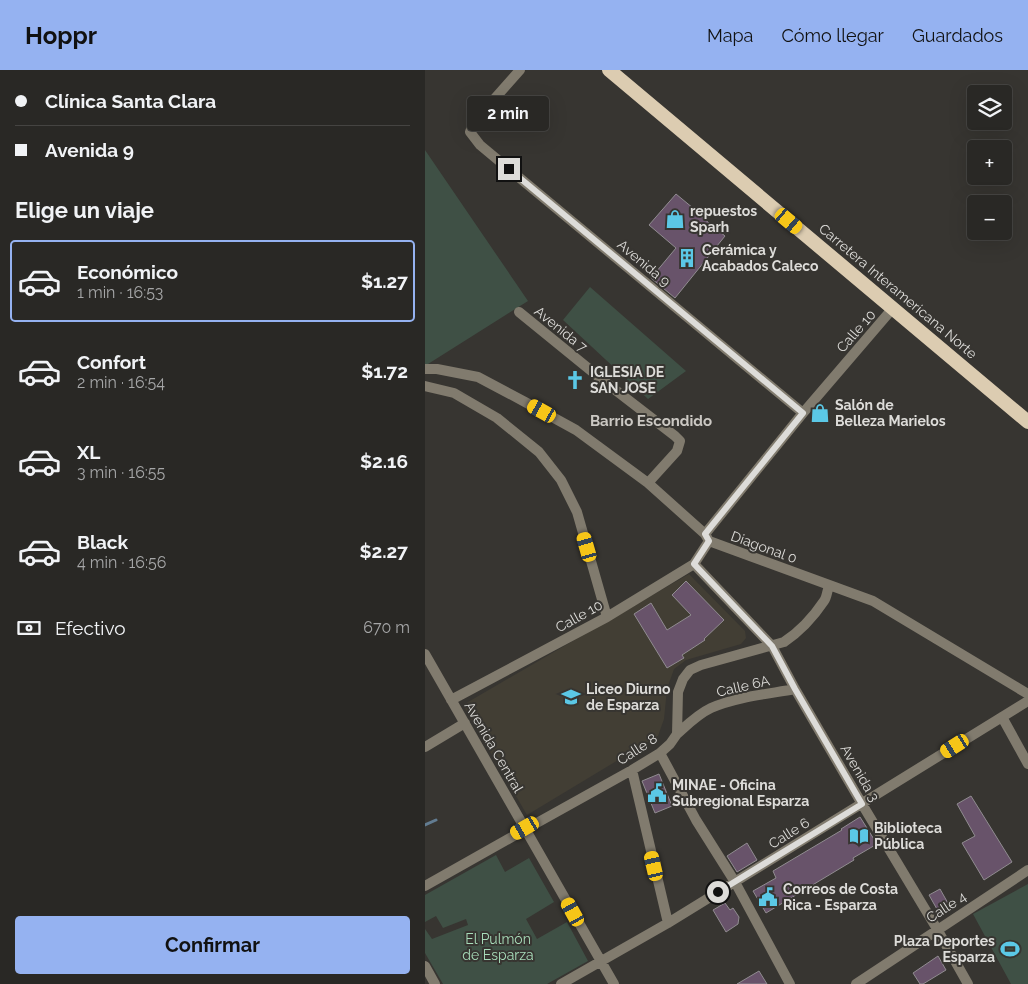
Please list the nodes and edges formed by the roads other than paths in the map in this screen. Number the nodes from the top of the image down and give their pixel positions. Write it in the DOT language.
graph roads {
  1 [pos="520,70"];
  2 [pos="609,70"];
  3 [pos="893,308"];
  4 [pos="519,312"];
  5 [pos="425,369"];
  6 [pos="425,386"];
  7 [pos="803,413"];
  8 [pos="1028,422"];
  9 [pos="648,483"];
  10 [pos="707,537"];
  11 [pos="694,564"];
  12 [pos="829,586"];
  13 [pos="607,616"];
  14 [pos="772,646"];
  15 [pos="425,654"];
  16 [pos="795,689"];
  17 [pos="1028,694"];
  18 [pos="451,700"];
  19 [pos="1028,701"];
  20 [pos="1002,717"];
  21 [pos="465,723"];
  22 [pos="677,734"];
  23 [pos="425,747"];
  24 [pos="660,753"];
  25 [pos="1028,764"];
  26 [pos="632,770"];
  27 [pos="862,804"];
  28 [pos="525,828"];
  29 [pos="1028,870"];
  30 [pos="735,882"];
  31 [pos="425,886"];
  32 [pos="668,924"];
  33 [pos="937,929"];
  34 [pos="601,962"];
  35 [pos="425,966"];
  36 [pos="435,984"];
  37 [pos="561,984"];
  38 [pos="614,984"];
  39 [pos="790,984"];
  40 [pos="856,984"];
  41 [pos="968,984"];
  1 -- 7 [label="street, Avenida 9"];
  2 -- 3 [label="highway, Carretera Interamericana Norte"];
  3 -- 7 [label="street, Calle 10"];
  3 -- 8 [label="highway, Carretera Interamericana Norte"];
  4 -- 9 [label="street, Avenida 7"];
  5 -- 9 [label="street, Diagonal 0"];
  6 -- 13 [label="street"];
  7 -- 10 [label="street, Calle 10"];
  9 -- 10 [label="street, Diagonal 0"];
  10 -- 11 [label="street, Calle 10"];
  10 -- 12 [label="street, Diagonal 0"];
  11 -- 13 [label="street, Calle 10"];
  11 -- 14 [label="street, Avenida 3"];
  12 -- 14 [label="street, Calle 8"];
  12 -- 17 [label="street, Diagonal 0"];
  13 -- 18 [label="street, Calle 10"];
  14 -- 16 [label="street, Avenida 3"];
  14 -- 22 [label="street, Calle 8"];
  15 -- 18 [label="street, Avenida Central"];
  16 -- 22 [label="street, Calle 6A"];
  16 -- 27 [label="street, Avenida 3"];
  18 -- 21 [label="street, Avenida Central"];
  19 -- 20 [label="street, Calle 6"];
  20 -- 25 [label="street"];
  20 -- 27 [label="street, Calle 6"];
  21 -- 23 [label="street"];
  21 -- 28 [label="street, Avenida Central"];
  22 -- 24 [label="street, Calle 8"];
  24 -- 26 [label="street, Calle 8"];
  24 -- 30 [label="street"];
  26 -- 28 [label="street, Calle 8"];
  26 -- 32 [label="street"];
  27 -- 30 [label="street, Calle 6"];
  27 -- 33 [label="street, Avenida 3"];
  28 -- 31 [label="street, Calle 8"];
  28 -- 34 [label="street, Avenida Central"];
  29 -- 33 [label="street, Calle 4"];
  30 -- 32 [label="street, Calle 6"];
  30 -- 39 [label="street"];
  32 -- 34 [label="street, Calle 6"];
  33 -- 40 [label="street, Calle 4"];
  33 -- 41 [label="street, Avenida 3"];
  34 -- 37 [label="street, Calle 6"];
  34 -- 38 [label="street, Avenida Central"];
  35 -- 36 [label="street"];
}
